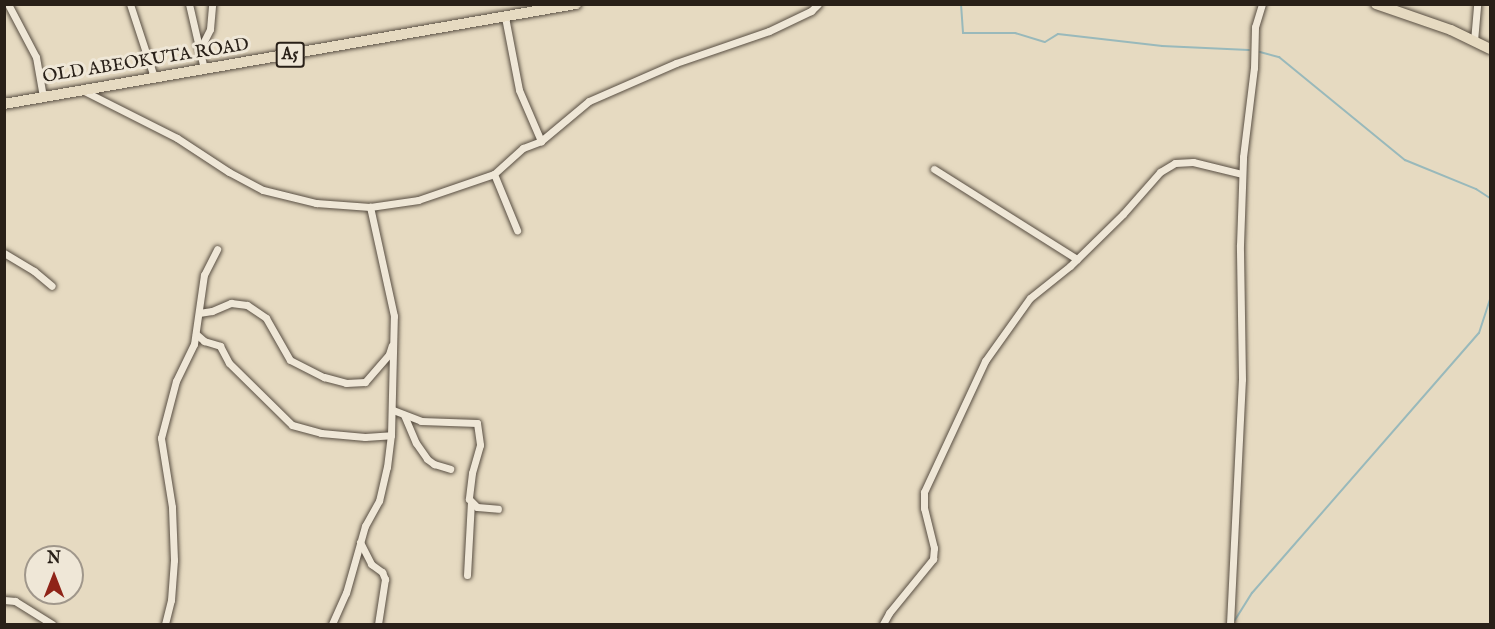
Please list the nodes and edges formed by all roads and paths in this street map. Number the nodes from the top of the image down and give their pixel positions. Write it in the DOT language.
graph roads {
  1 [pos="8,4"];
  2 [pos="130,4"];
  3 [pos="189,4"];
  4 [pos="212,4"];
  5 [pos="576,4"];
  6 [pos="818,4"];
  7 [pos="1262,4"];
  8 [pos="1376,4"];
  9 [pos="1477,4"];
  10 [pos="505,17"];
  11 [pos="1474,41"];
  12 [pos="200,49"];
  13 [pos="1491,49"];
  14 [pos="204,69"];
  15 [pos="154,78"];
  16 [pos="81,90"];
  17 [pos="44,96"];
  18 [pos="4,104"];
  19 [pos="541,141"];
  20 [pos="934,169"];
  21 [pos="494,174"];
  22 [pos="1242,174"];
  23 [pos="370,207"];
  24 [pos="517,230"];
  25 [pos="217,249"];
  26 [pos="4,253"];
  27 [pos="1077,259"];
  28 [pos="52,286"];
  29 [pos="199,313"];
  30 [pos="196,334"];
  31 [pos="394,339"];
  32 [pos="393,410"];
  33 [pos="404,415"];
  34 [pos="391,435"];
  35 [pos="450,469"];
  36 [pos="471,502"];
  37 [pos="498,509"];
  38 [pos="360,542"];
  39 [pos="467,575"];
  40 [pos="4,600"];
  41 [pos="52,624"];
  42 [pos="165,624"];
  43 [pos="332,624"];
  44 [pos="378,624"];
  45 [pos="883,624"];
  46 [pos="1230,624"];
  1 -- 17 [label="street"];
  2 -- 15 [label="street"];
  3 -- 12 [label="street"];
  4 -- 12 [label="street"];
  5 -- 10 [label="highway, OLD ABEOKUTA ROAD / A5"];
  6 -- 19 [label="street"];
  7 -- 22 [label="street"];
  8 -- 11 [label="highway"];
  9 -- 11 [label="street"];
  10 -- 14 [label="highway, OLD ABEOKUTA ROAD / A5"];
  10 -- 19 [label="street"];
  11 -- 13 [label="highway"];
  12 -- 14 [label="street"];
  14 -- 15 [label="highway, OLD ABEOKUTA ROAD / A5"];
  15 -- 16 [label="highway, OLD ABEOKUTA ROAD / A5"];
  16 -- 17 [label="highway, OLD ABEOKUTA ROAD / A5"];
  16 -- 23 [label="street"];
  17 -- 18 [label="highway, OLD ABEOKUTA ROAD / A5"];
  19 -- 21 [label="street"];
  20 -- 27 [label="street"];
  21 -- 23 [label="street"];
  21 -- 24 [label="street"];
  22 -- 27 [label="street"];
  22 -- 46 [label="street"];
  23 -- 31 [label="street"];
  25 -- 29 [label="street"];
  26 -- 28 [label="street"];
  27 -- 45 [label="street"];
  29 -- 30 [label="street"];
  29 -- 31 [label="street"];
  30 -- 34 [label="street"];
  30 -- 42 [label="street"];
  31 -- 32 [label="street"];
  32 -- 33 [label="street"];
  32 -- 34 [label="street"];
  33 -- 35 [label="street"];
  33 -- 36 [label="street"];
  34 -- 38 [label="street"];
  36 -- 37 [label="street"];
  36 -- 39 [label="street"];
  38 -- 43 [label="street"];
  38 -- 44 [label="street"];
  40 -- 41 [label="street"];
}
